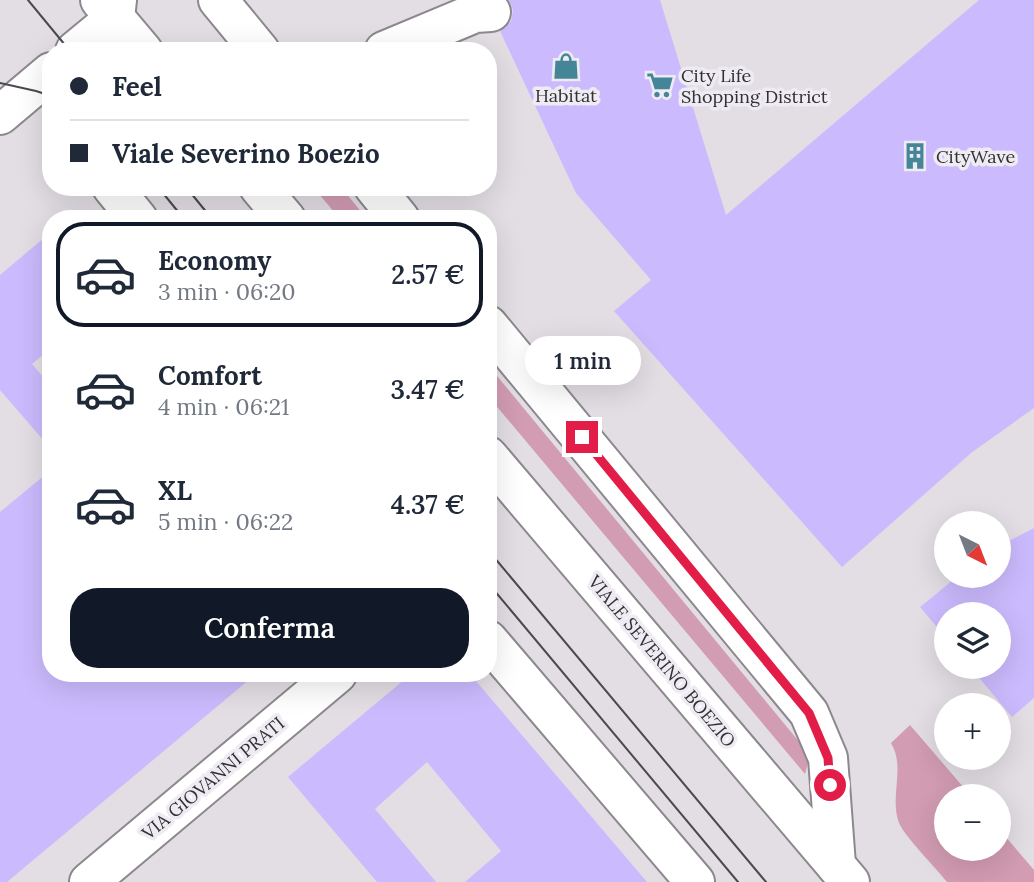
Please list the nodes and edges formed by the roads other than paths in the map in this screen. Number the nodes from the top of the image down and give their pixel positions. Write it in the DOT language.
graph roads {
  1 [pos="218,0"];
  2 [pos="111,6"];
  3 [pos="491,12"];
  4 [pos="82,42"];
  5 [pos="137,42"];
  6 [pos="253,42"];
  7 [pos="406,42"];
  8 [pos="42,92"];
  9 [pos="0,115"];
  10 [pos="119,196"];
  11 [pos="267,196"];
  12 [pos="381,196"];
  13 [pos="131,210"];
  14 [pos="278,210"];
  15 [pos="392,210"];
  16 [pos="497,336"];
  17 [pos="497,467"];
  18 [pos="497,651"];
  19 [pos="327,682"];
  20 [pos="843,874"];
  21 [pos="89,882"];
  22 [pos="695,882"];
  1 -- 6 [label="street"];
  2 -- 4 [label="street"];
  2 -- 5 [label="street"];
  3 -- 7 [label="street"];
  8 -- 9 [label="street"];
  10 -- 13 [label="street"];
  11 -- 14 [label="street"];
  12 -- 15 [label="street"];
  16 -- 20 [label="street, VIALE SEVERINO BOEZIO"];
  17 -- 20 [label="street, VIALE SEVERINO BOEZIO"];
  18 -- 22 [label="street"];
  19 -- 21 [label="street, VIA GIOVANNI PRATI"];
}
